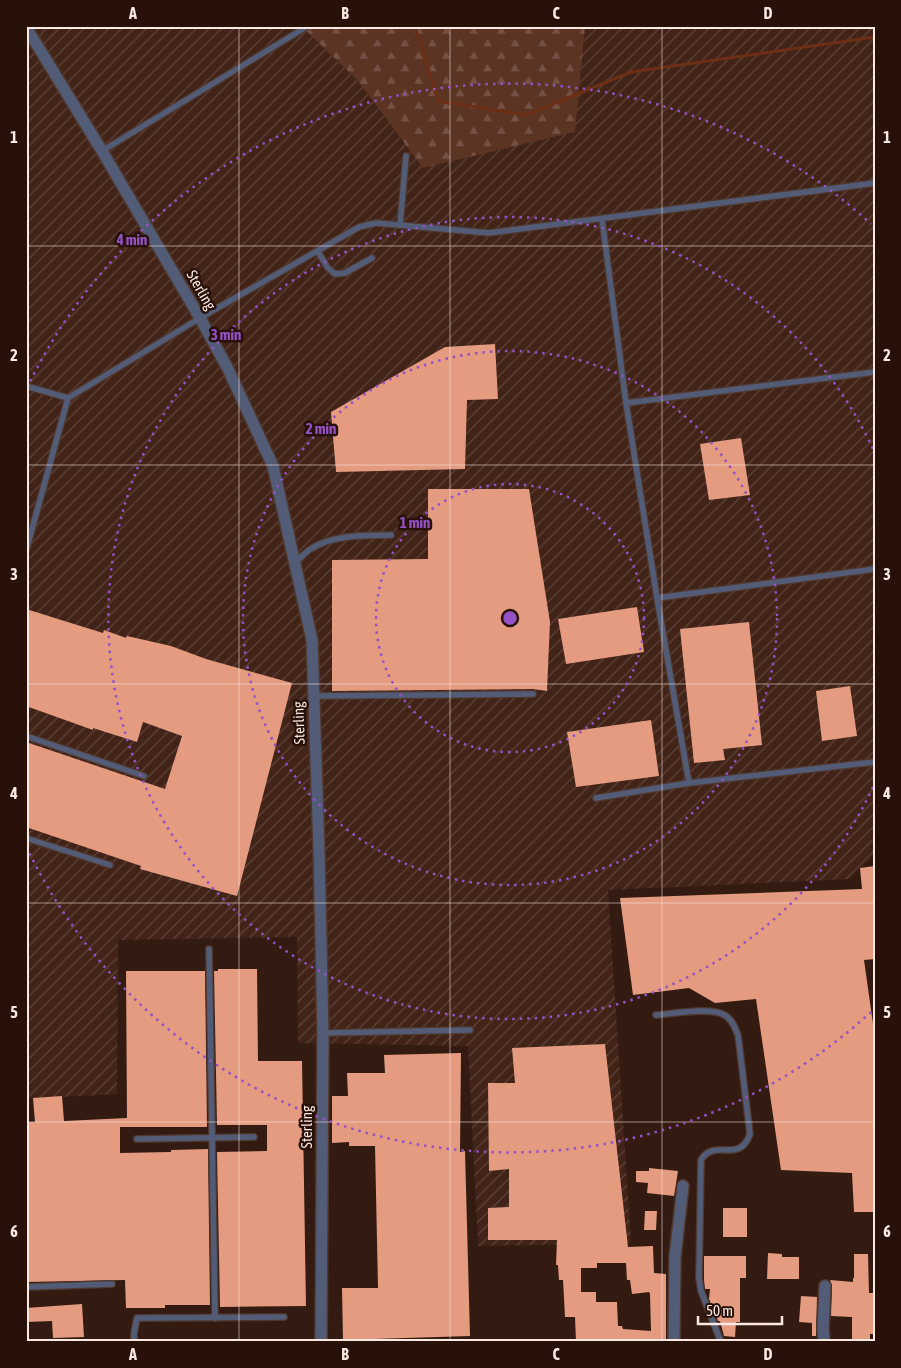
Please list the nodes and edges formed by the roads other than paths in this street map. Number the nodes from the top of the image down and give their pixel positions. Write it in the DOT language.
graph roads {
  1 [pos="26,27"];
  2 [pos="306,27"];
  3 [pos="30,41"];
  4 [pos="102,151"];
  5 [pos="406,156"];
  6 [pos="875,183"];
  7 [pos="602,219"];
  8 [pos="400,224"];
  9 [pos="318,252"];
  10 [pos="372,258"];
  11 [pos="200,318"];
  12 [pos="875,372"];
  13 [pos="26,386"];
  14 [pos="68,398"];
  15 [pos="626,403"];
  16 [pos="391,535"];
  17 [pos="26,551"];
  18 [pos="295,564"];
  19 [pos="875,569"];
  20 [pos="657,598"];
  21 [pos="533,694"];
  22 [pos="313,696"];
  23 [pos="26,736"];
  24 [pos="875,762"];
  25 [pos="144,776"];
  26 [pos="689,783"];
  27 [pos="596,798"];
  28 [pos="26,838"];
  29 [pos="110,865"];
  30 [pos="209,949"];
  31 [pos="656,1015"];
  32 [pos="470,1030"];
  33 [pos="323,1033"];
  34 [pos="254,1137"];
  35 [pos="212,1138"];
  36 [pos="137,1139"];
  37 [pos="683,1186"];
  38 [pos="112,1284"];
  39 [pos="825,1286"];
  40 [pos="26,1287"];
  41 [pos="284,1317"];
  42 [pos="215,1318"];
  43 [pos="134,1342"];
  44 [pos="321,1342"];
  45 [pos="674,1342"];
  46 [pos="721,1342"];
  47 [pos="824,1342"];
  1 -- 3 [label="street, Sterling"];
  2 -- 4 [label="lane"];
  3 -- 4 [label="street, Sterling"];
  4 -- 11 [label="street, Sterling"];
  5 -- 8 [label="lane"];
  6 -- 7 [label="lane"];
  7 -- 8 [label="lane"];
  7 -- 15 [label="lane"];
  8 -- 9 [label="lane"];
  9 -- 10 [label="lane"];
  9 -- 11 [label="lane"];
  11 -- 14 [label="lane"];
  11 -- 18 [label="street, Sterling"];
  12 -- 15 [label="lane"];
  13 -- 14 [label="lane"];
  14 -- 17 [label="lane"];
  15 -- 20 [label="lane"];
  16 -- 18 [label="lane"];
  18 -- 22 [label="street, Sterling"];
  19 -- 20 [label="lane"];
  20 -- 26 [label="lane"];
  21 -- 22 [label="lane"];
  22 -- 33 [label="street, Sterling"];
  23 -- 25 [label="lane"];
  24 -- 26 [label="lane"];
  26 -- 27 [label="lane"];
  28 -- 29 [label="lane"];
  30 -- 35 [label="lane"];
  31 -- 46 [label="lane"];
  32 -- 33 [label="lane"];
  33 -- 44 [label="street, Sterling"];
  34 -- 35 [label="lane"];
  35 -- 36 [label="lane"];
  35 -- 42 [label="lane"];
  37 -- 45 [label="street"];
  38 -- 40 [label="lane"];
  39 -- 47 [label="street"];
  41 -- 42 [label="lane"];
  42 -- 43 [label="lane"];
}
